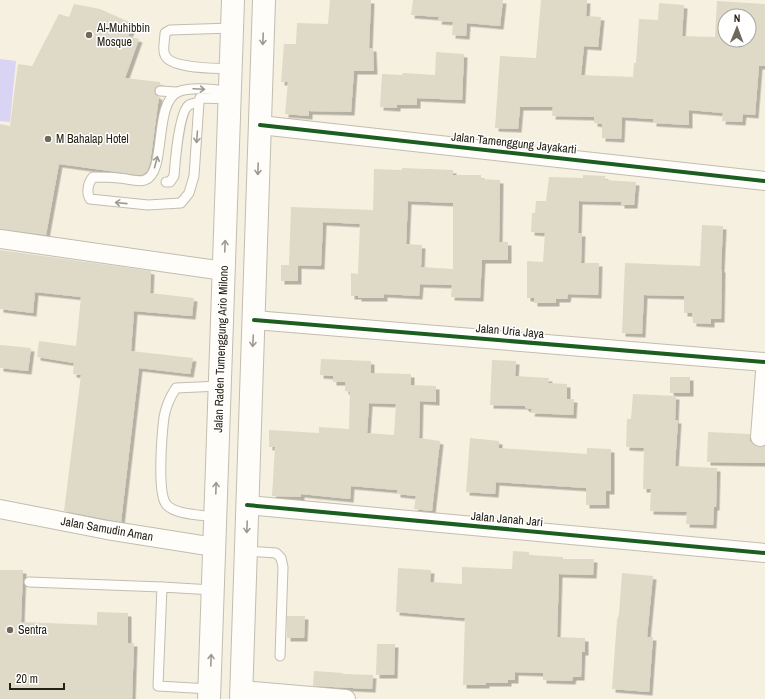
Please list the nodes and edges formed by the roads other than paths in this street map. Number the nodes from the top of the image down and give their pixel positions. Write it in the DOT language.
graph roads {
  1 [pos="233,0"];
  2 [pos="264,0"];
  3 [pos="232,28"];
  4 [pos="231,69"];
  5 [pos="160,91"];
  6 [pos="177,92"];
  7 [pos="230,95"];
  8 [pos="198,102"];
  9 [pos="260,125"];
  10 [pos="765,181"];
  11 [pos="166,182"];
  12 [pos="0,239"];
  13 [pos="224,271"];
  14 [pos="254,320"];
  15 [pos="765,362"];
  16 [pos="765,372"];
  17 [pos="220,386"];
  18 [pos="218,421"];
  19 [pos="250,423"];
  20 [pos="760,437"];
  21 [pos="247,505"];
  22 [pos="0,509"];
  23 [pos="215,517"];
  24 [pos="214,547"];
  25 [pos="246,551"];
  26 [pos="765,554"];
  27 [pos="29,582"];
  28 [pos="162,587"];
  29 [pos="213,590"];
  30 [pos="280,656"];
  31 [pos="210,694"];
  32 [pos="241,695"];
  33 [pos="346,699"];
  1 -- 3 [label="highway, Jalan Raden Tumenggung Ario Milono"];
  2 -- 9 [label="highway, one-way"];
  3 -- 4 [label="highway, Jalan Raden Tumenggung Ario Milono"];
  3 -- 4 [label="lane"];
  4 -- 7 [label="highway, Jalan Raden Tumenggung Ario Milono"];
  5 -- 6 [label="lane"];
  6 -- 7 [label="lane, one-way"];
  8 -- 6 [label="lane, one-way"];
  7 -- 8 [label="lane"];
  13 -- 7 [label="highway, Jalan Raden Tumenggung Ario Milono, one-way"];
  8 -- 11 [label="lane"];
  9 -- 10 [label="street, Jalan Tamenggung Jayakarti"];
  9 -- 14 [label="highway, one-way"];
  12 -- 13 [label="street"];
  13 -- 17 [label="highway, Jalan Raden Tumenggung Ario Milono"];
  14 -- 15 [label="street, Jalan Uria Jaya"];
  14 -- 19 [label="highway, one-way"];
  16 -- 20 [label="street"];
  17 -- 18 [label="highway, Jalan Raden Tumenggung Ario Milono"];
  17 -- 23 [label="lane"];
  18 -- 19 [label="highway"];
  23 -- 18 [label="highway, Jalan Raden Tumenggung Ario Milono, one-way"];
  19 -- 21 [label="highway"];
  21 -- 25 [label="highway, one-way"];
  21 -- 26 [label="street, Jalan Janah Jari"];
  22 -- 24 [label="street, Jalan Samudin Aman"];
  23 -- 24 [label="highway, Jalan Raden Tumenggung Ario Milono"];
  24 -- 29 [label="highway, Jalan Raden Tumenggung Ario Milono"];
  25 -- 30 [label="lane"];
  25 -- 32 [label="highway"];
  27 -- 28 [label="lane"];
  28 -- 29 [label="lane"];
  28 -- 31 [label="lane"];
  31 -- 29 [label="highway, Jalan Raden Tumenggung Ario Milono, one-way"];
  32 -- 33 [label="street"];
}
